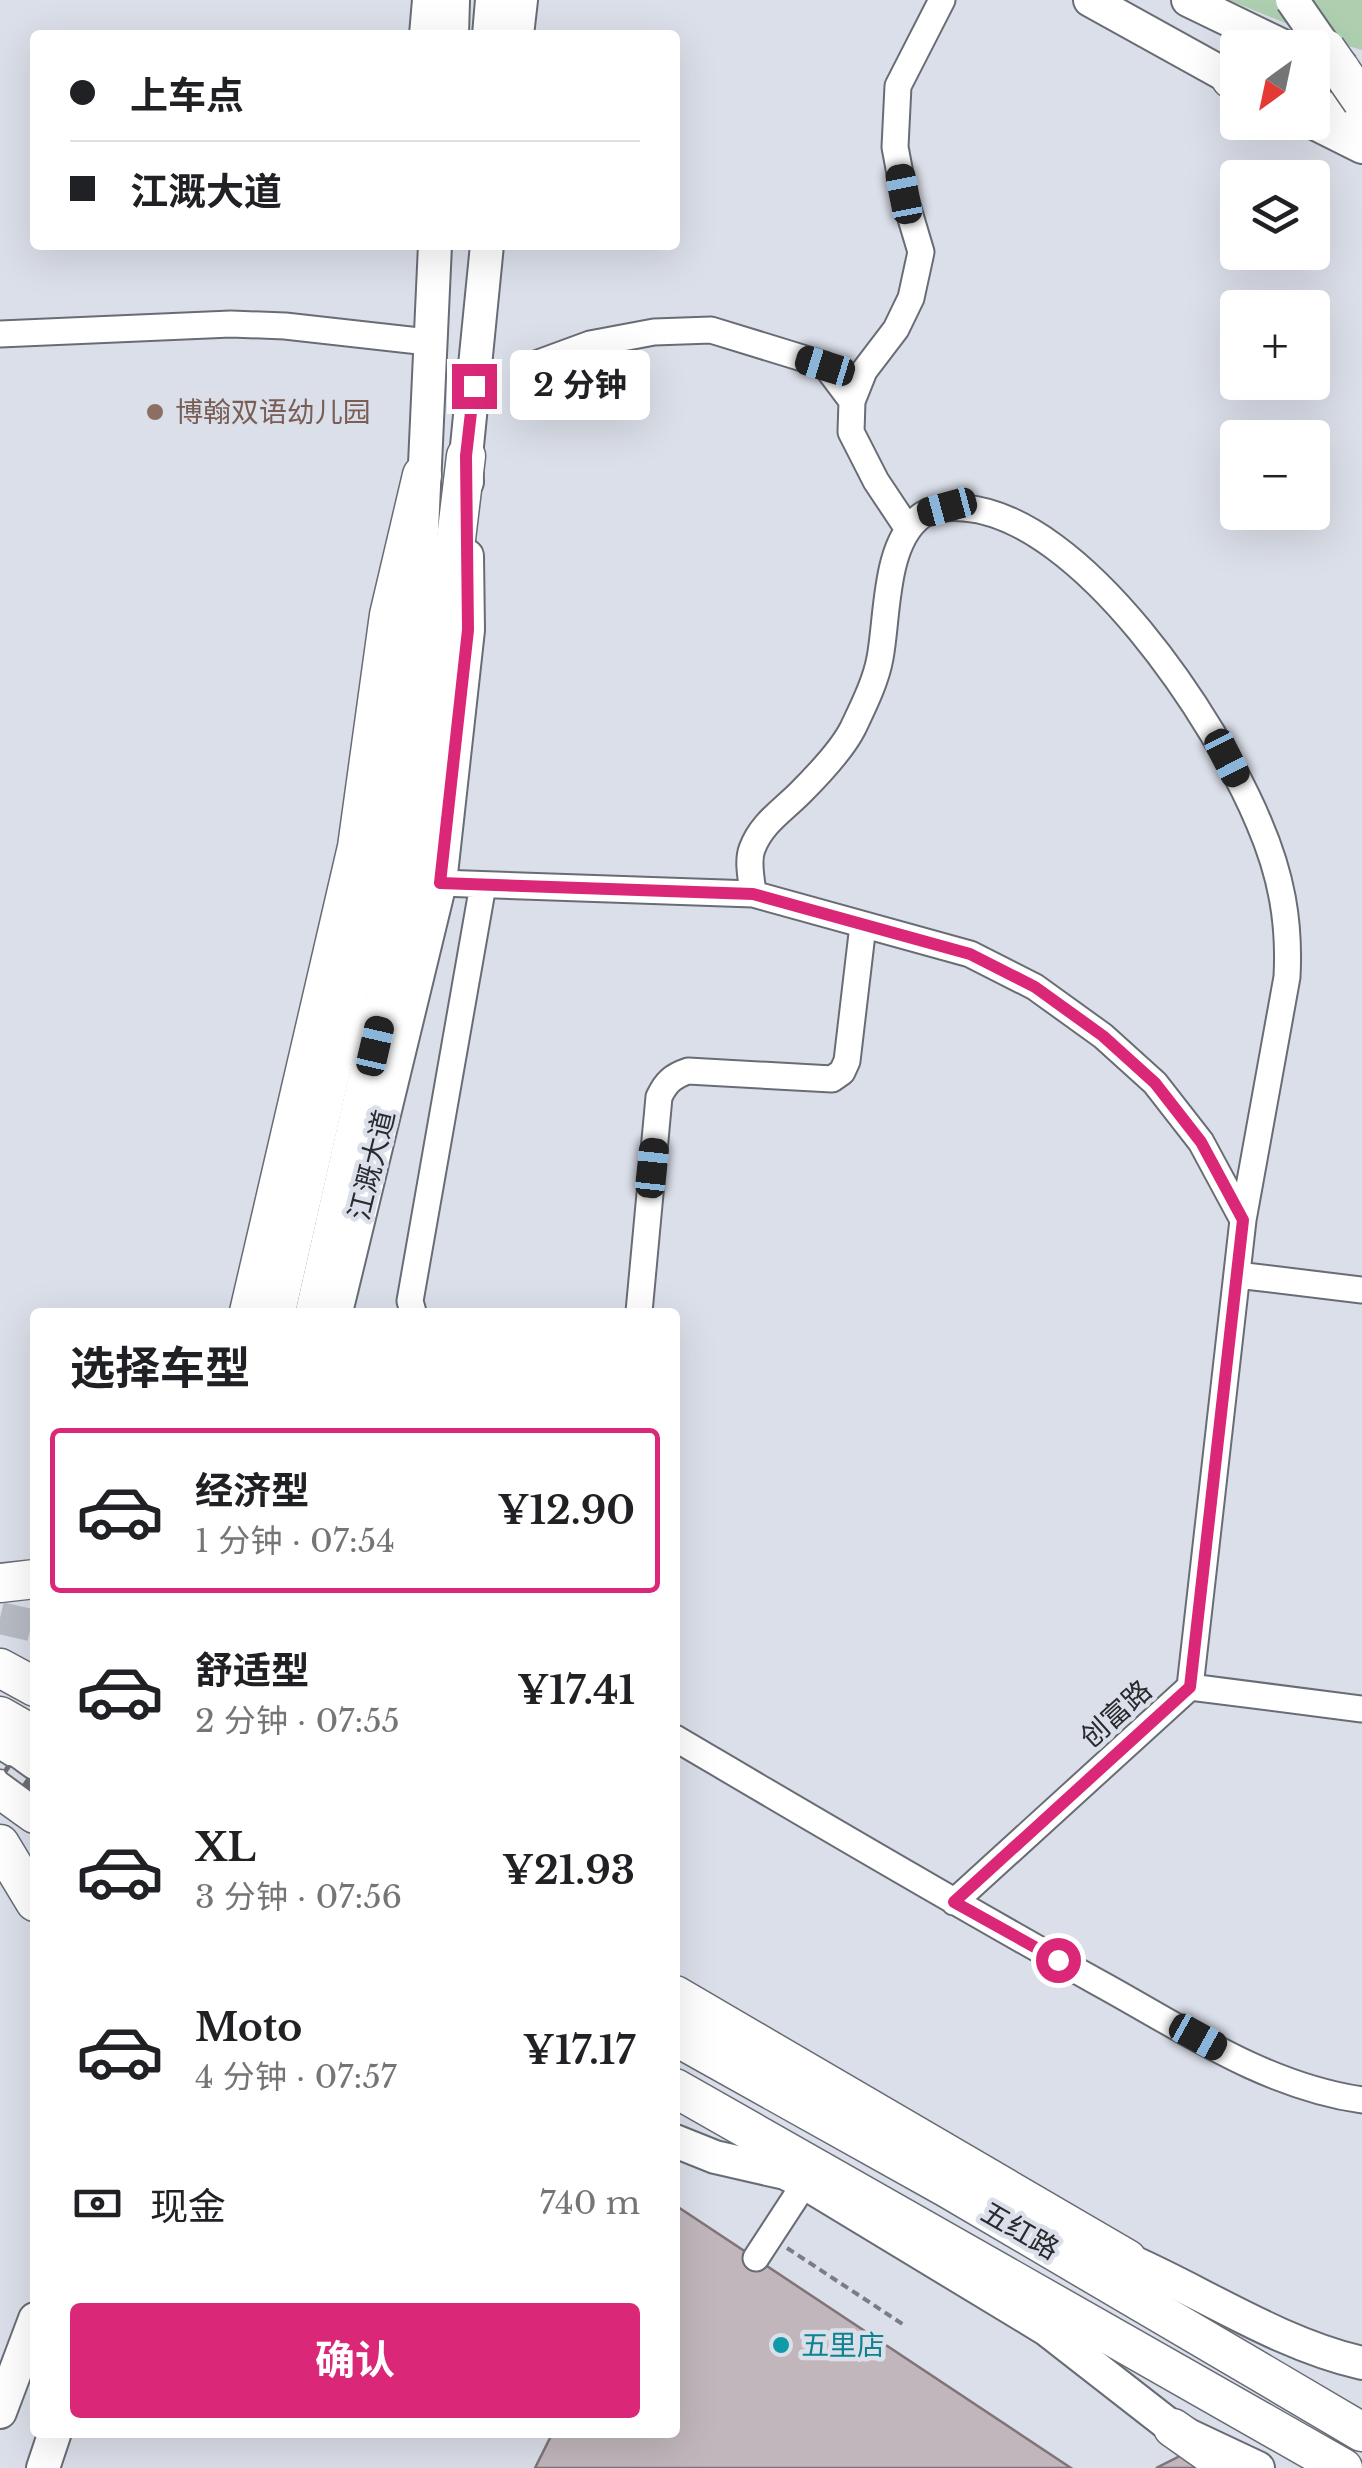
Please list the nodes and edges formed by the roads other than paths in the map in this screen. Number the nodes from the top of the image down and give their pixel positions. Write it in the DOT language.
graph roads {
  1 [pos="428,0"];
  2 [pos="452,0"];
  3 [pos="492,0"];
  4 [pos="521,0"];
  5 [pos="942,0"];
  6 [pos="1090,0"];
  7 [pos="1122,0"];
  8 [pos="1188,0"];
  9 [pos="1292,0"];
  10 [pos="426,30"];
  11 [pos="452,30"];
  12 [pos="489,30"];
  13 [pos="518,30"];
  14 [pos="1250,30"];
  15 [pos="1307,30"];
  16 [pos="1330,59"];
  17 [pos="1330,63"];
  18 [pos="1330,66"];
  19 [pos="1220,71"];
  20 [pos="1220,73"];
  21 [pos="1362,75"];
  22 [pos="1362,88"];
  23 [pos="1362,102"];
  24 [pos="1330,119"];
  25 [pos="1330,129"];
  26 [pos="1361,140"];
  27 [pos="487,250"];
  28 [pos="432,253"];
  29 [pos="0,334"];
  30 [pos="428,342"];
  31 [pos="530,366"];
  32 [pos="852,401"];
  33 [pos="466,456"];
  34 [pos="422,475"];
  35 [pos="908,528"];
  36 [pos="440,883"];
  37 [pos="482,885"];
  38 [pos="753,894"];
  39 [pos="863,924"];
  40 [pos="1243,1220"];
  41 [pos="1236,1275"];
  42 [pos="1362,1290"];
  43 [pos="249,1308"];
  44 [pos="280,1308"];
  45 [pos="317,1308"];
  46 [pos="337,1308"];
  47 [pos="412,1308"];
  48 [pos="638,1308"];
  49 [pos="30,1580"];
  50 [pos="0,1583"];
  51 [pos="1190,1687"];
  52 [pos="1362,1709"];
  53 [pos="680,1741"];
  54 [pos="0,1789"];
  55 [pos="30,1810"];
  56 [pos="0,1844"];
  57 [pos="30,1894"];
  58 [pos="954,1902"];
  59 [pos="680,1999"];
  60 [pos="680,2039"];
  61 [pos="815,2077"];
  62 [pos="680,2091"];
  63 [pos="1362,2100"];
  64 [pos="680,2143"];
  65 [pos="795,2178"];
  66 [pos="947,2188"];
  67 [pos="944,2239"];
  68 [pos="762,2247"];
  69 [pos="1127,2259"];
  70 [pos="1240,2315"];
  71 [pos="1046,2329"];
  72 [pos="30,2332"];
  73 [pos="1362,2363"];
  74 [pos="1362,2389"];
  75 [pos="0,2412"];
  76 [pos="1173,2428"];
  77 [pos="1362,2432"];
  78 [pos="53,2438"];
  79 [pos="43,2468"];
  80 [pos="1230,2468"];
  81 [pos="1258,2468"];
  82 [pos="1343,2468"];
  1 -- 10 [label="main road"];
  2 -- 11 [label="main road"];
  3 -- 12 [label="main road"];
  4 -- 13 [label="main road"];
  5 -- 32 [label="street"];
  6 -- 20 [label="main road"];
  7 -- 19 [label="main road"];
  8 -- 14 [label="main road"];
  9 -- 15 [label="main road, bridge"];
  16 -- 21 [label="main road"];
  17 -- 22 [label="main road, bridge"];
  18 -- 23 [label="highway, bridge"];
  24 -- 26 [label="highway"];
  25 -- 26 [label="main road"];
  27 -- 33 [label="main road, 江溉大道"];
  28 -- 30 [label="main road, 江溉大道"];
  29 -- 30 [label="street"];
  30 -- 34 [label="main road, 江溉大道"];
  31 -- 32 [label="street"];
  32 -- 35 [label="street"];
  33 -- 36 [label="main road, 江溉大道"];
  33 -- 45 [label="highway"];
  34 -- 43 [label="highway"];
  34 -- 44 [label="main road, 江溉大道"];
  35 -- 38 [label="street"];
  35 -- 40 [label="street"];
  36 -- 37 [label="street"];
  36 -- 46 [label="main road, 江溉大道"];
  37 -- 38 [label="street"];
  37 -- 47 [label="street"];
  38 -- 39 [label="street"];
  39 -- 40 [label="street"];
  39 -- 48 [label="street"];
  40 -- 41 [label="street"];
  41 -- 42 [label="street"];
  41 -- 51 [label="street"];
  49 -- 50 [label="highway"];
  51 -- 52 [label="street, 创富路"];
  51 -- 58 [label="street, 创富路"];
  53 -- 58 [label="street"];
  54 -- 55 [label="highway"];
  56 -- 57 [label="highway"];
  58 -- 63 [label="street"];
  59 -- 61 [label="highway"];
  60 -- 66 [label="highway, 五红路"];
  61 -- 66 [label="highway"];
  61 -- 69 [label="highway"];
  62 -- 67 [label="highway, 五红路"];
  64 -- 65 [label="main road"];
  65 -- 67 [label="highway"];
  65 -- 68 [label="street"];
  65 -- 71 [label="main road"];
  66 -- 69 [label="main road"];
  66 -- 77 [label="highway, 五红路"];
  67 -- 71 [label="highway"];
  67 -- 82 [label="highway, 五红路"];
  69 -- 70 [label="main road"];
  70 -- 73 [label="main road"];
  70 -- 74 [label="main road"];
  71 -- 76 [label="main road"];
  72 -- 75 [label="main road"];
  76 -- 80 [label="highway"];
  76 -- 81 [label="main road"];
  78 -- 79 [label="main road"];
}
